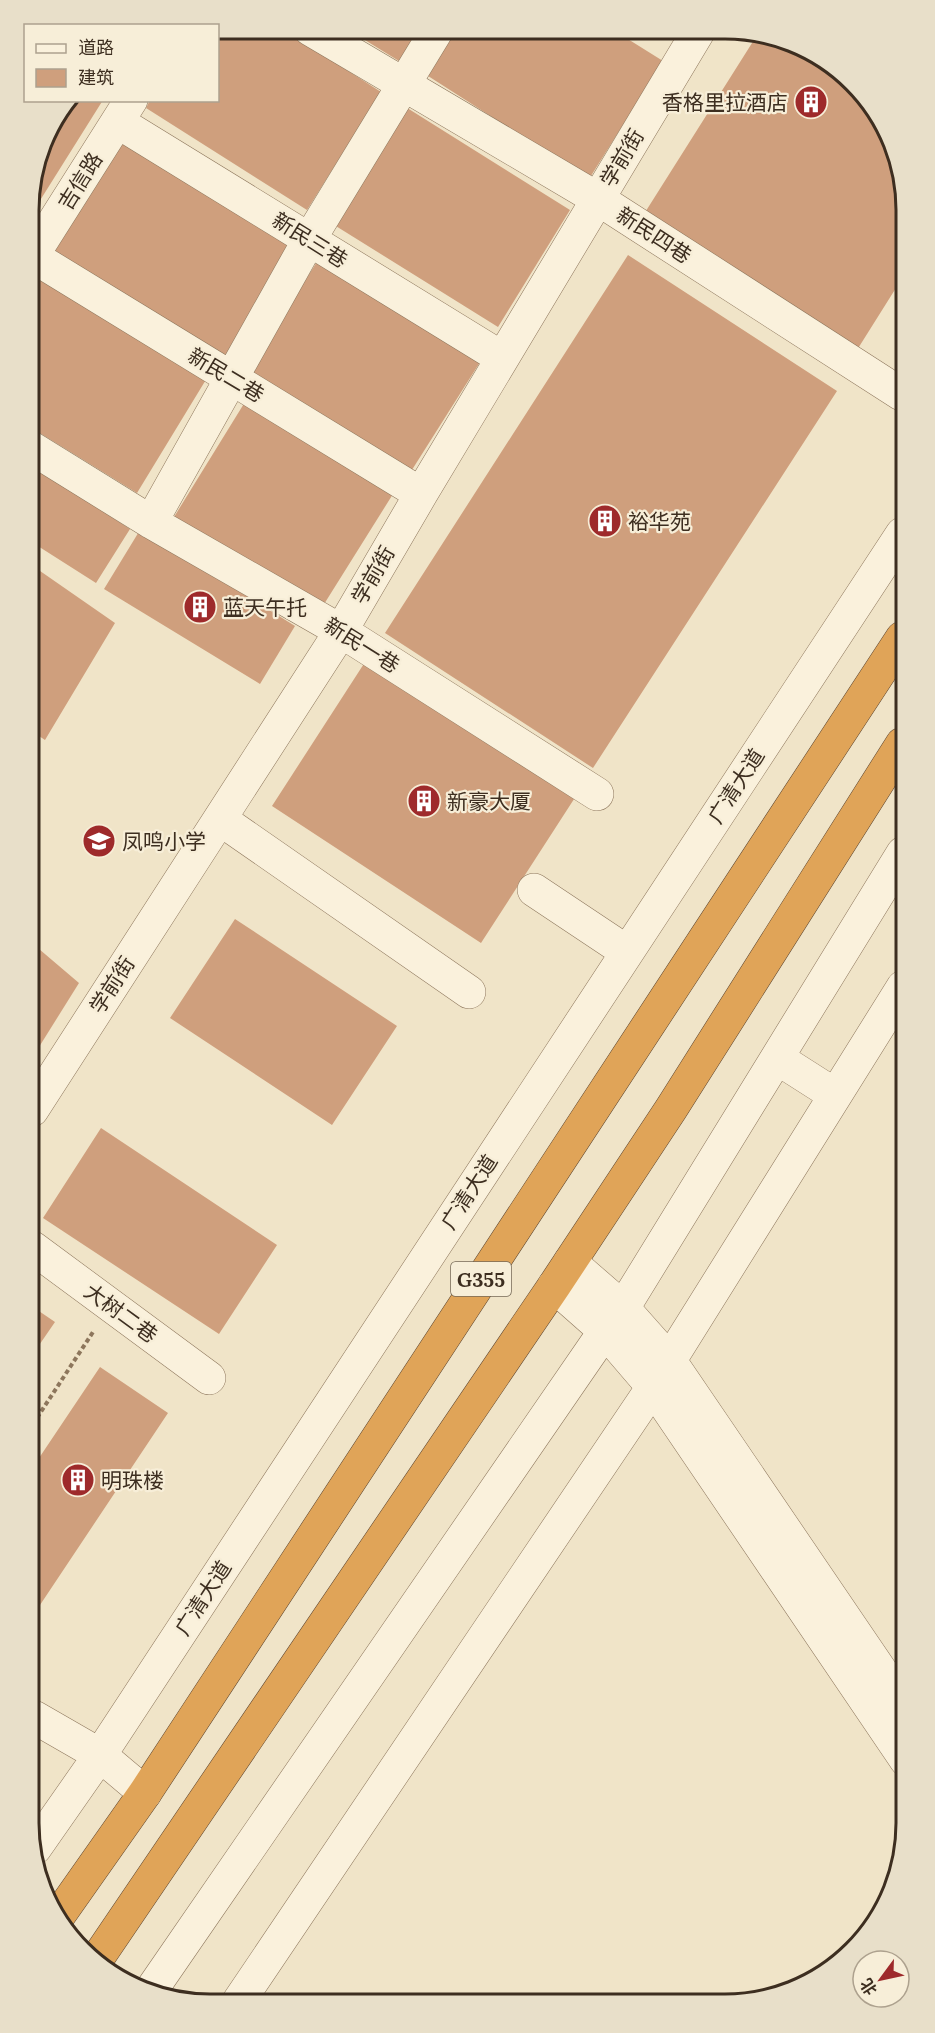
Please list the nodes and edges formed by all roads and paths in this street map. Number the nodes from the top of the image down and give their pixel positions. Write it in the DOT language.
graph roads {
  1 [pos="327,39"];
  2 [pos="430,39"];
  3 [pos="686,39"];
  4 [pos="402,84"];
  5 [pos="124,111"];
  6 [pos="598,199"];
  7 [pos="309,240"];
  8 [pos="39,246"];
  9 [pos="39,264"];
  10 [pos="502,358"];
  11 [pos="231,378"];
  12 [pos="896,391"];
  13 [pos="39,453"];
  14 [pos="421,494"];
  15 [pos="151,522"];
  16 [pos="896,543"];
  17 [pos="341,631"];
  18 [pos="896,647"];
  19 [pos="896,753"];
  20 [pos="597,794"];
  21 [pos="219,819"];
  22 [pos="896,864"];
  23 [pos="534,890"];
  24 [pos="627,952"];
  25 [pos="469,992"];
  26 [pos="896,998"];
  27 [pos="777,1058"];
  28 [pos="39,1089"];
  29 [pos="835,1095"];
  30 [pos="39,1253"];
  31 [pos="562,1274"];
  32 [pos="110,1306"];
  33 [pos="614,1320"];
  34 [pos="662,1374"];
  35 [pos="209,1378"];
  36 [pos="39,1415"];
  37 [pos="896,1694"];
  38 [pos="39,1720"];
  39 [pos="896,1744"];
  40 [pos="100,1755"];
  41 [pos="145,1793"];
  42 [pos="40,1841"];
  43 [pos="63,1910"];
  44 [pos="101,1954"];
  45 [pos="155,1985"];
  46 [pos="244,1994"];
  1 -- 4 [label="street, 新民四巷"];
  2 -- 4 [label="street"];
  3 -- 6 [label="street, 学前街"];
  4 -- 6 [label="street, 新民四巷"];
  4 -- 7 [label="street"];
  5 -- 7 [label="street, 新民三巷"];
  5 -- 8 [label="street, 吉信路"];
  6 -- 10 [label="street, 学前街"];
  6 -- 12 [label="street, 新民四巷"];
  7 -- 10 [label="street, 新民三巷"];
  7 -- 11 [label="street"];
  9 -- 11 [label="street, 新民二巷"];
  10 -- 14 [label="street, 学前街"];
  11 -- 14 [label="street, 新民二巷"];
  11 -- 15 [label="street"];
  13 -- 15 [label="street, 新民一巷"];
  14 -- 17 [label="street, 学前街"];
  15 -- 17 [label="street, 新民一巷"];
  16 -- 24 [label="street, 广清大道"];
  17 -- 20 [label="street, 新民一巷"];
  17 -- 21 [label="street, 学前街"];
  18 -- 41 [label="highway, G355"];
  19 -- 31 [label="highway, G355"];
  21 -- 25 [label="street"];
  21 -- 28 [label="street, 学前街"];
  22 -- 27 [label="street"];
  23 -- 24 [label="street"];
  24 -- 40 [label="street, 广清大道"];
  26 -- 29 [label="street"];
  27 -- 29 [label="street"];
  27 -- 33 [label="street"];
  29 -- 34 [label="street"];
  30 -- 32 [label="street, 大树二巷"];
  31 -- 33 [label="street"];
  31 -- 44 [label="highway, G355"];
  32 -- 35 [label="street, 大树二巷"];
  32 -- 36 [label="path"];
  33 -- 34 [label="street"];
  33 -- 45 [label="street"];
  34 -- 37 [label="street"];
  34 -- 39 [label="street"];
  34 -- 46 [label="street"];
  38 -- 40 [label="street"];
  40 -- 41 [label="street"];
  40 -- 42 [label="street, 广清大道"];
  41 -- 43 [label="highway, G355"];
}
